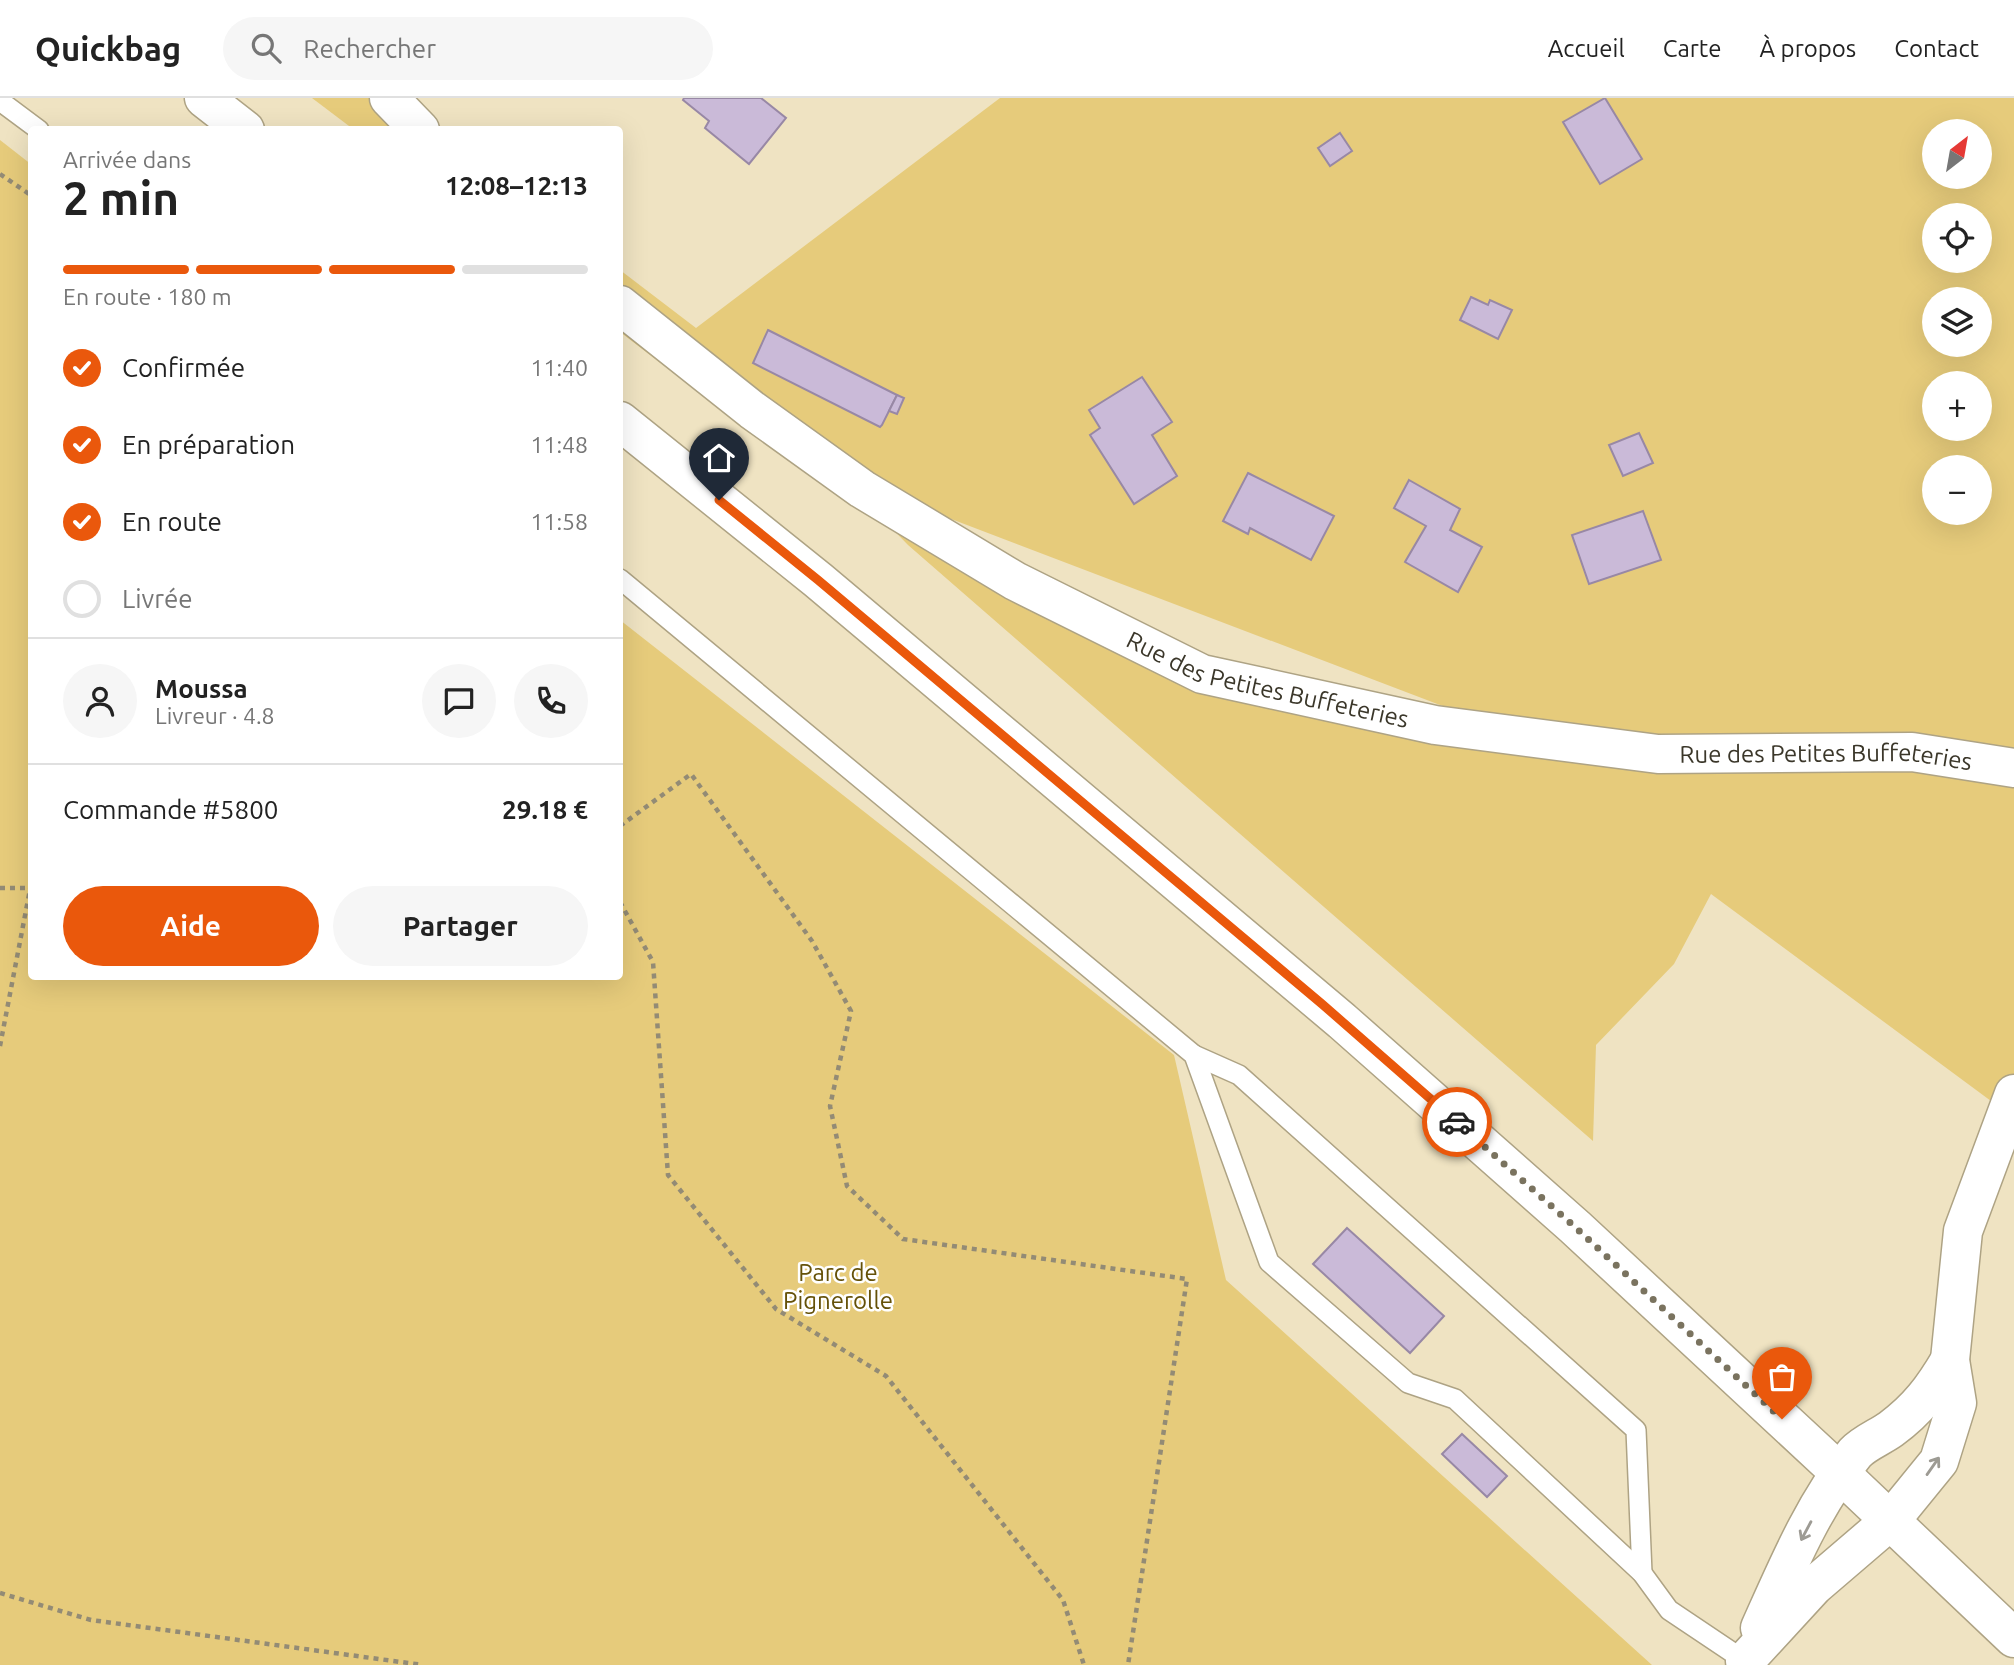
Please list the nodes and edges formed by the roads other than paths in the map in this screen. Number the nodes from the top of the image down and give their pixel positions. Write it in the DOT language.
graph roads {
  1 [pos="204,98"];
  2 [pos="389,98"];
  3 [pos="0,101"];
  4 [pos="34,126"];
  5 [pos="240,126"];
  6 [pos="416,126"];
  7 [pos="623,307"];
  8 [pos="623,423"];
  9 [pos="623,581"];
  10 [pos="2014,768"];
  11 [pos="1194,1055"];
  12 [pos="2014,1094"];
  13 [pos="1950,1360"];
  14 [pos="1840,1472"];
  15 [pos="1891,1520"];
  16 [pos="1642,1573"];
  17 [pos="2014,1638"];
  18 [pos="1744,1663"];
  1 -- 5 [label="street"];
  2 -- 6 [label="street"];
  3 -- 4 [label="lane"];
  7 -- 10 [label="street, Rue des Petites Buffeteries"];
  8 -- 14 [label="street"];
  9 -- 11 [label="lane"];
  11 -- 16 [label="lane"];
  11 -- 16 [label="lane"];
  12 -- 13 [label="street"];
  13 -- 14 [label="street"];
  15 -- 13 [label="street, one-way"];
  14 -- 15 [label="street"];
  14 -- 18 [label="street, one-way"];
  15 -- 17 [label="street"];
  15 -- 18 [label="street"];
  16 -- 18 [label="lane"];
}
